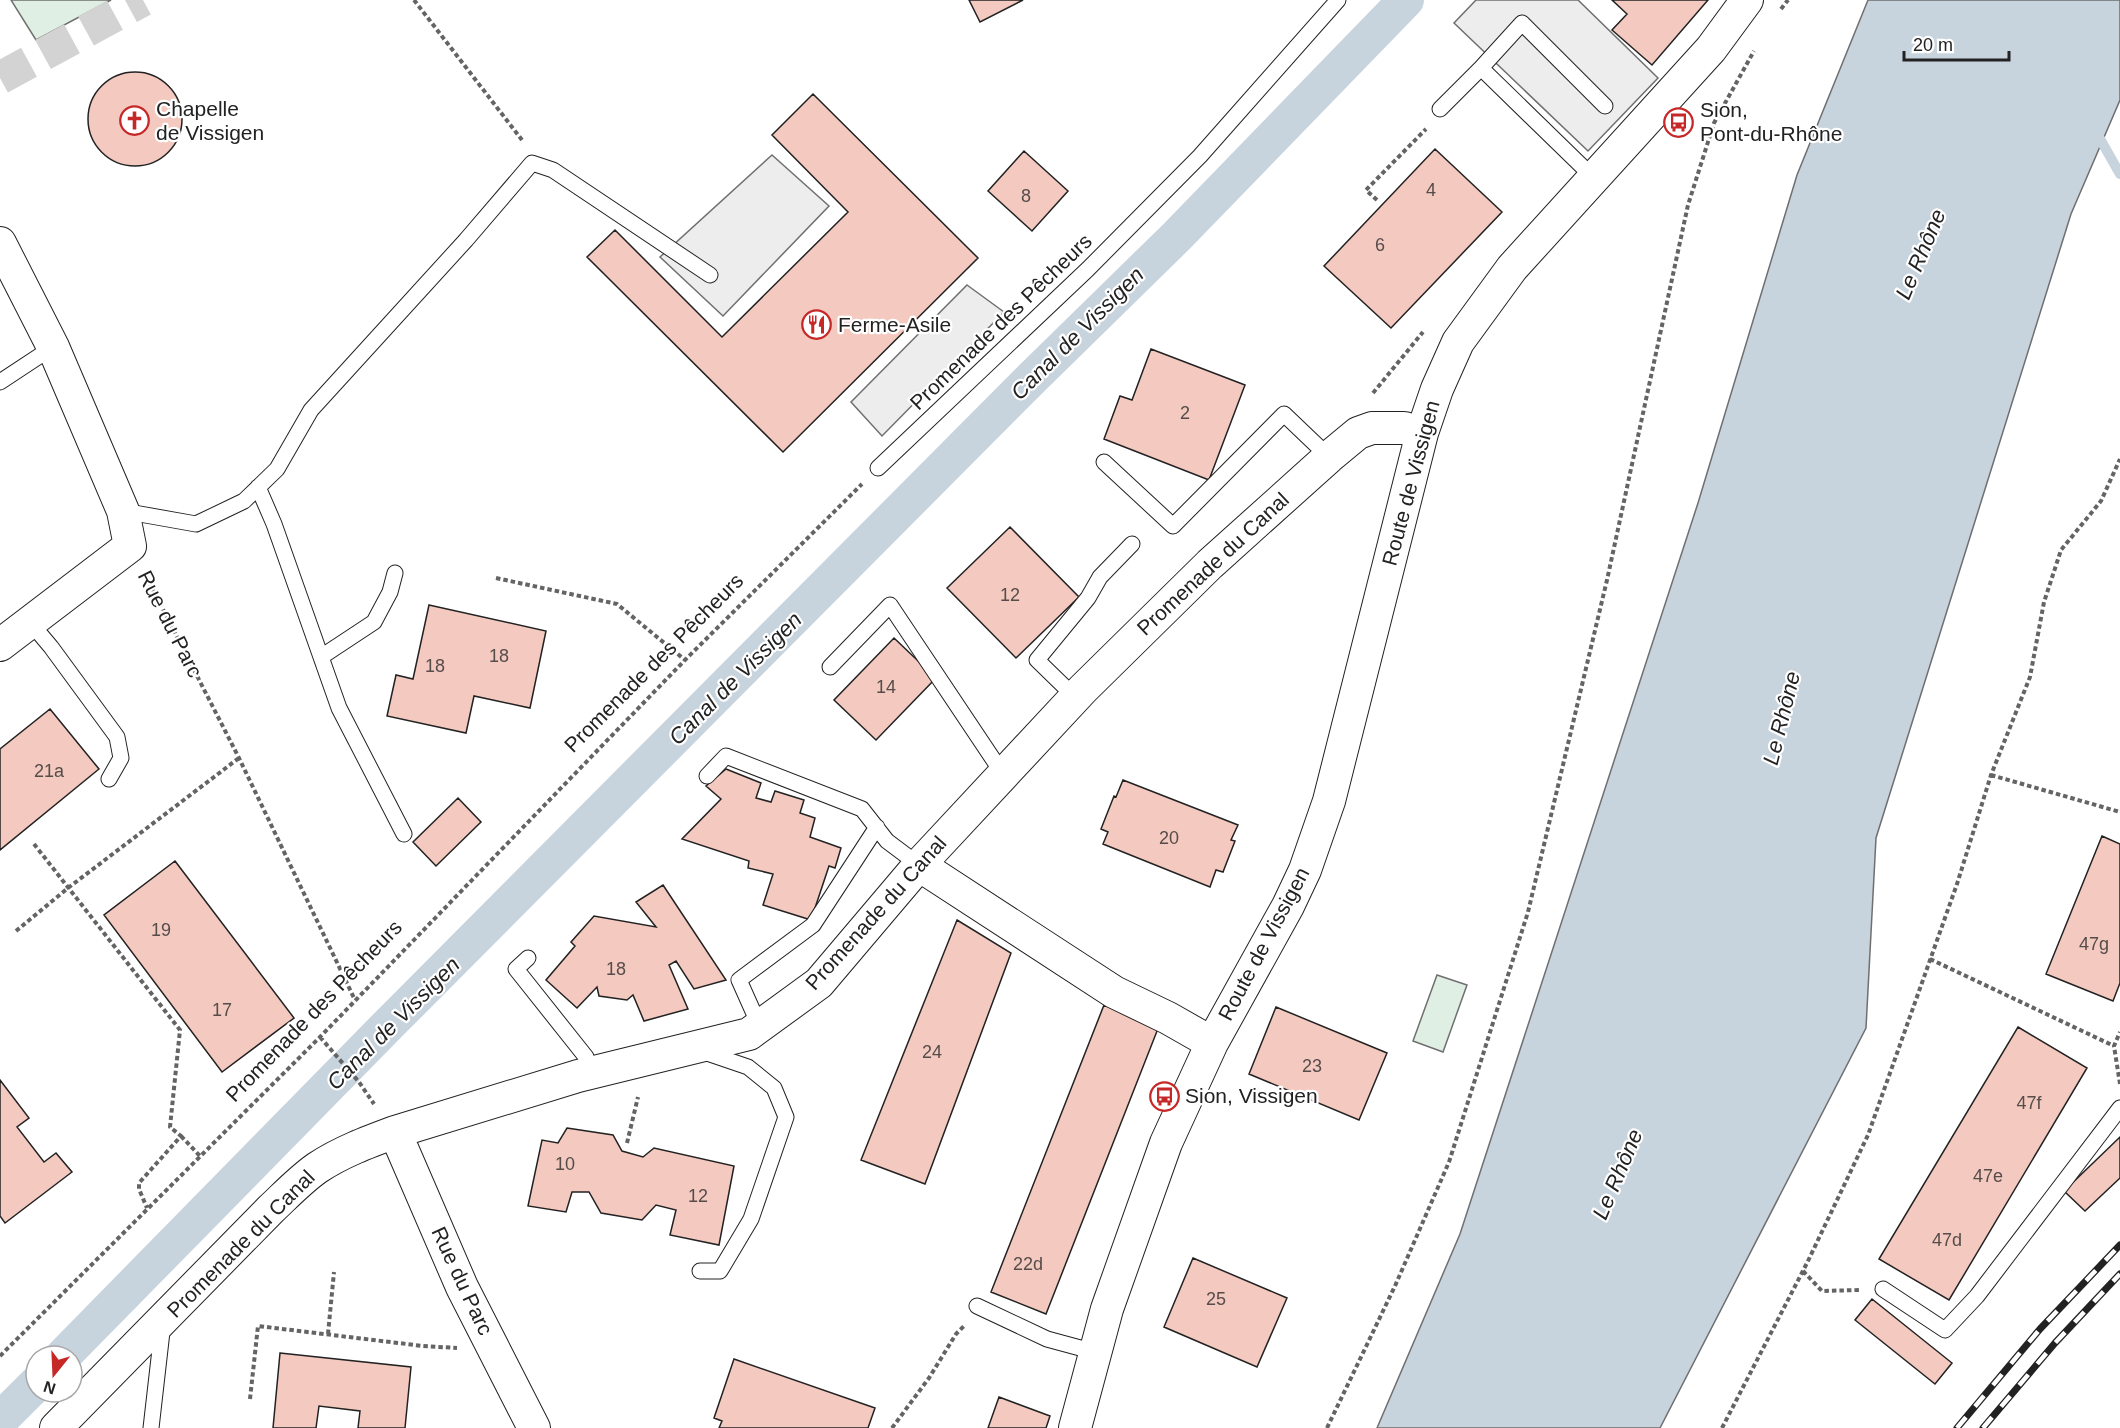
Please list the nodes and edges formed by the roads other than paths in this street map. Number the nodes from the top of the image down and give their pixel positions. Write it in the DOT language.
graph roads {
  1 [pos="1338,0"];
  2 [pos="1747,0"];
  3 [pos="1481,68"];
  4 [pos="1605,106"];
  5 [pos="1440,110"];
  6 [pos="1594,178"];
  7 [pos="0,243"];
  8 [pos="710,275"];
  9 [pos="53,347"];
  10 [pos="0,382"];
  11 [pos="1422,433"];
  12 [pos="1329,457"];
  13 [pos="1104,462"];
  14 [pos="879,468"];
  15 [pos="258,487"];
  16 [pos="123,511"];
  17 [pos="1132,544"];
  18 [pos="395,573"];
  19 [pos="30,622"];
  20 [pos="0,645"];
  21 [pos="321,657"];
  22 [pos="830,667"];
  23 [pos="1075,697"];
  24 [pos="1003,774"];
  25 [pos="707,776"];
  26 [pos="109,779"];
  27 [pos="877,827"];
  28 [pos="404,834"];
  29 [pos="919,865"];
  30 [pos="528,958"];
  31 [pos="760,1027"];
  32 [pos="1212,1043"];
  33 [pos="692,1049"];
  34 [pos="591,1073"];
  35 [pos="2120,1108"];
  36 [pos="395,1132"];
  37 [pos="700,1271"];
  38 [pos="1884,1289"];
  39 [pos="976,1306"];
  40 [pos="164,1320"];
  41 [pos="1095,1352"];
  42 [pos="56,1428"];
  43 [pos="151,1428"];
  44 [pos="534,1428"];
  45 [pos="1075,1428"];
  1 -- 14 [label="lane, Promenade des Pêcheurs"];
  2 -- 6 [label="street, Route de Vissigen"];
  3 -- 4 [label="lane"];
  3 -- 5 [label="lane"];
  3 -- 6 [label="lane"];
  6 -- 11 [label="street, Route de Vissigen"];
  7 -- 9 [label="street, Rue du Parc"];
  8 -- 15 [label="lane"];
  9 -- 10 [label="lane"];
  9 -- 16 [label="street, Rue du Parc"];
  11 -- 12 [label="street, Promenade du Canal"];
  11 -- 32 [label="street, Route de Vissigen"];
  12 -- 13 [label="lane"];
  12 -- 23 [label="street, Promenade du Canal"];
  15 -- 16 [label="lane"];
  15 -- 21 [label="lane"];
  16 -- 19 [label="street, Rue du Parc"];
  17 -- 23 [label="lane"];
  18 -- 21 [label="lane"];
  19 -- 20 [label="street"];
  19 -- 26 [label="lane"];
  21 -- 28 [label="lane"];
  22 -- 24 [label="lane"];
  23 -- 24 [label="street, Promenade du Canal"];
  24 -- 29 [label="street, Promenade du Canal"];
  25 -- 27 [label="lane"];
  27 -- 29 [label="lane"];
  27 -- 31 [label="lane"];
  29 -- 31 [label="street, Promenade du Canal"];
  29 -- 32 [label="street, Route de Vissigen"];
  30 -- 34 [label="lane"];
  31 -- 33 [label="street, Promenade du Canal"];
  32 -- 41 [label="street, Route de Vissigen"];
  33 -- 34 [label="street, Promenade du Canal"];
  33 -- 37 [label="lane"];
  34 -- 36 [label="street, Promenade du Canal"];
  35 -- 38 [label="lane"];
  36 -- 40 [label="street, Promenade du Canal"];
  36 -- 44 [label="street, Rue du Parc"];
  39 -- 41 [label="lane"];
  40 -- 42 [label="street, Promenade du Canal"];
  40 -- 43 [label="lane"];
  41 -- 45 [label="street, Route de Vissigen"];
}
